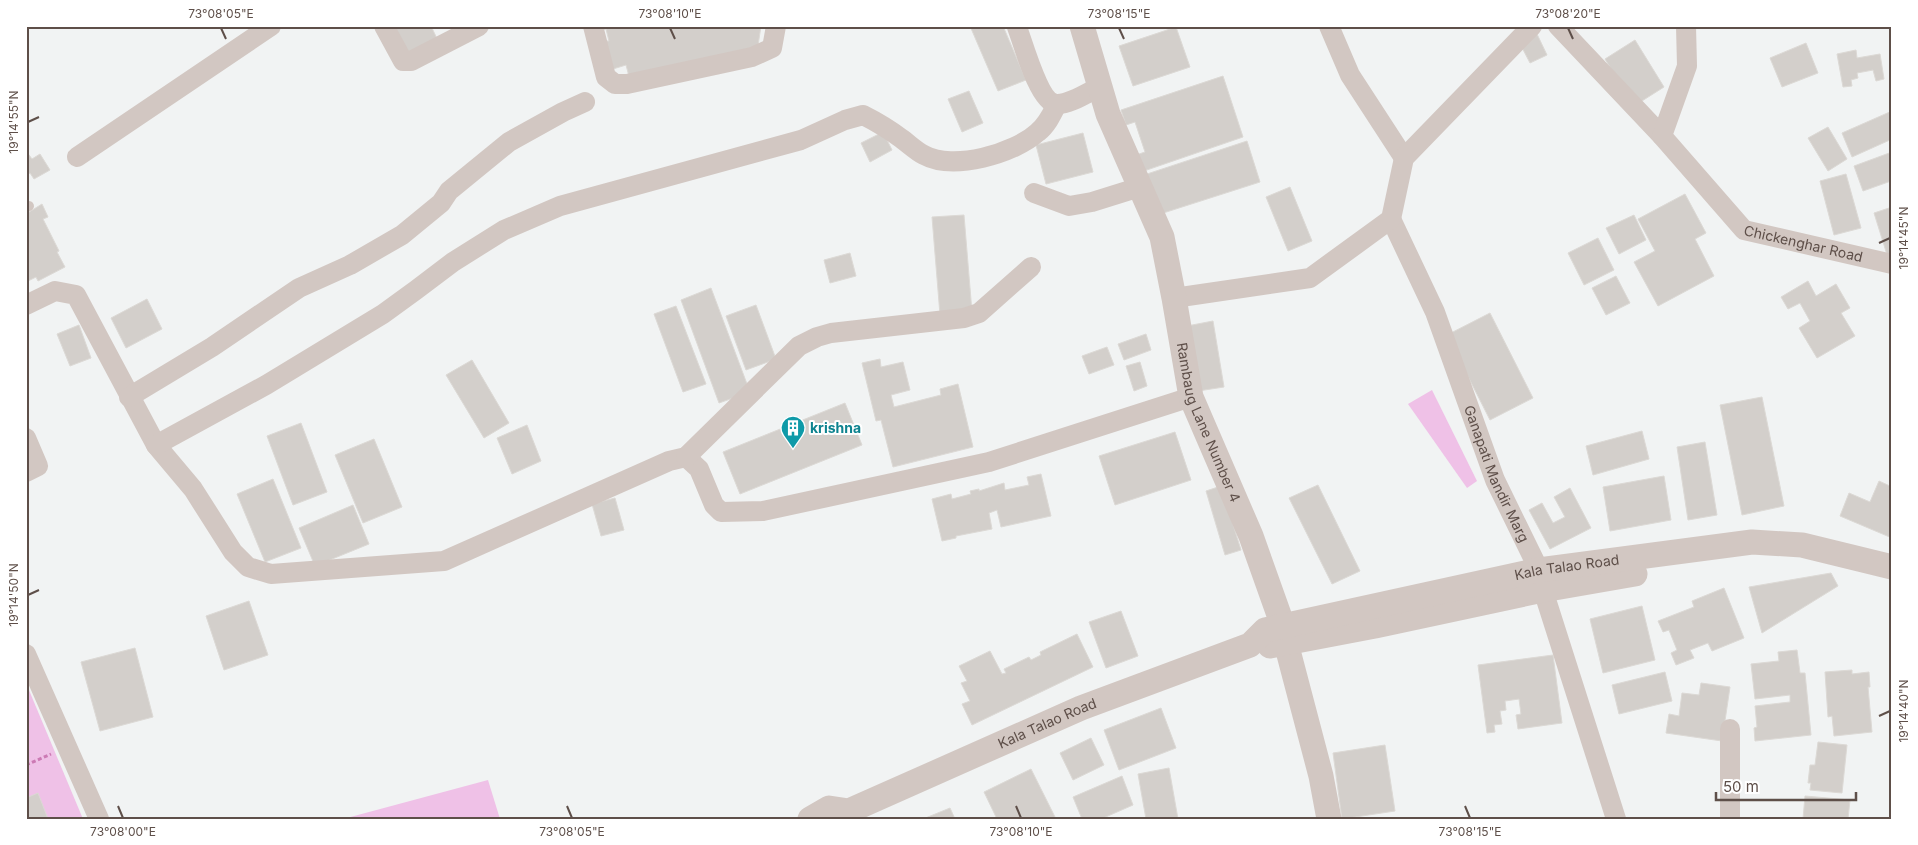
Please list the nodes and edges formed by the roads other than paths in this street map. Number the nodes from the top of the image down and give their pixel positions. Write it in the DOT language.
graph roads {
  1 [pos="271,26"];
  2 [pos="384,26"];
  3 [pos="479,26"];
  4 [pos="593,26"];
  5 [pos="776,26"];
  6 [pos="1082,26"];
  7 [pos="1329,26"];
  8 [pos="1532,26"];
  9 [pos="1558,26"];
  10 [pos="1686,26"];
  11 [pos="1018,27"];
  12 [pos="458,31"];
  13 [pos="1099,87"];
  14 [pos="585,102"];
  15 [pos="1057,104"];
  16 [pos="1662,136"];
  17 [pos="77,157"];
  18 [pos="1404,158"];
  19 [pos="1140,187"];
  20 [pos="1034,193"];
  21 [pos="1391,219"];
  22 [pos="1892,264"];
  23 [pos="1031,267"];
  24 [pos="1174,298"];
  25 [pos="26,306"];
  26 [pos="128,397"];
  27 [pos="1191,397"];
  28 [pos="26,438"];
  29 [pos="156,445"];
  30 [pos="686,457"];
  31 [pos="26,472"];
  32 [pos="1892,568"];
  33 [pos="1541,580"];
  34 [pos="1892,585"];
  35 [pos="1284,635"];
  36 [pos="26,654"];
  37 [pos="1730,729"];
  38 [pos="846,815"];
  39 [pos="99,819"];
  40 [pos="810,819"];
  41 [pos="1329,819"];
  42 [pos="1616,819"];
  43 [pos="1730,819"];
  1 -- 17 [label="street"];
  2 -- 12 [label="street"];
  3 -- 12 [label="street"];
  4 -- 5 [label="street"];
  6 -- 13 [label="street, Rambaug Lane Number 4"];
  7 -- 18 [label="street"];
  8 -- 18 [label="street"];
  9 -- 16 [label="street, Chickenghar Road"];
  10 -- 16 [label="street"];
  11 -- 15 [label="street"];
  13 -- 15 [label="street"];
  13 -- 19 [label="street, Rambaug Lane Number 4"];
  14 -- 26 [label="street"];
  15 -- 29 [label="street"];
  16 -- 22 [label="street, Chickenghar Road"];
  18 -- 21 [label="street"];
  19 -- 20 [label="street"];
  19 -- 24 [label="street, Rambaug Lane Number 4"];
  21 -- 24 [label="street"];
  21 -- 33 [label="street, Ganapati Mandir Marg"];
  23 -- 30 [label="street"];
  24 -- 27 [label="street, Rambaug Lane Number 4"];
  25 -- 26 [label="street"];
  26 -- 29 [label="street"];
  27 -- 30 [label="street"];
  27 -- 35 [label="street, Rambaug Lane Number 4"];
  28 -- 31 [label="street"];
  29 -- 30 [label="street"];
  32 -- 33 [label="street, Kala Talao Road"];
  33 -- 34 [label="street, Kala Talao Road"];
  33 -- 35 [label="street, Kala Talao Road"];
  33 -- 42 [label="street, Ganapati Mandir Marg"];
  35 -- 38 [label="street, Kala Talao Road"];
  35 -- 41 [label="street, Rambaug Lane Number 4"];
  36 -- 39 [label="street"];
  37 -- 43 [label="street"];
  38 -- 40 [label="street, Kala Talao Road"];
}
